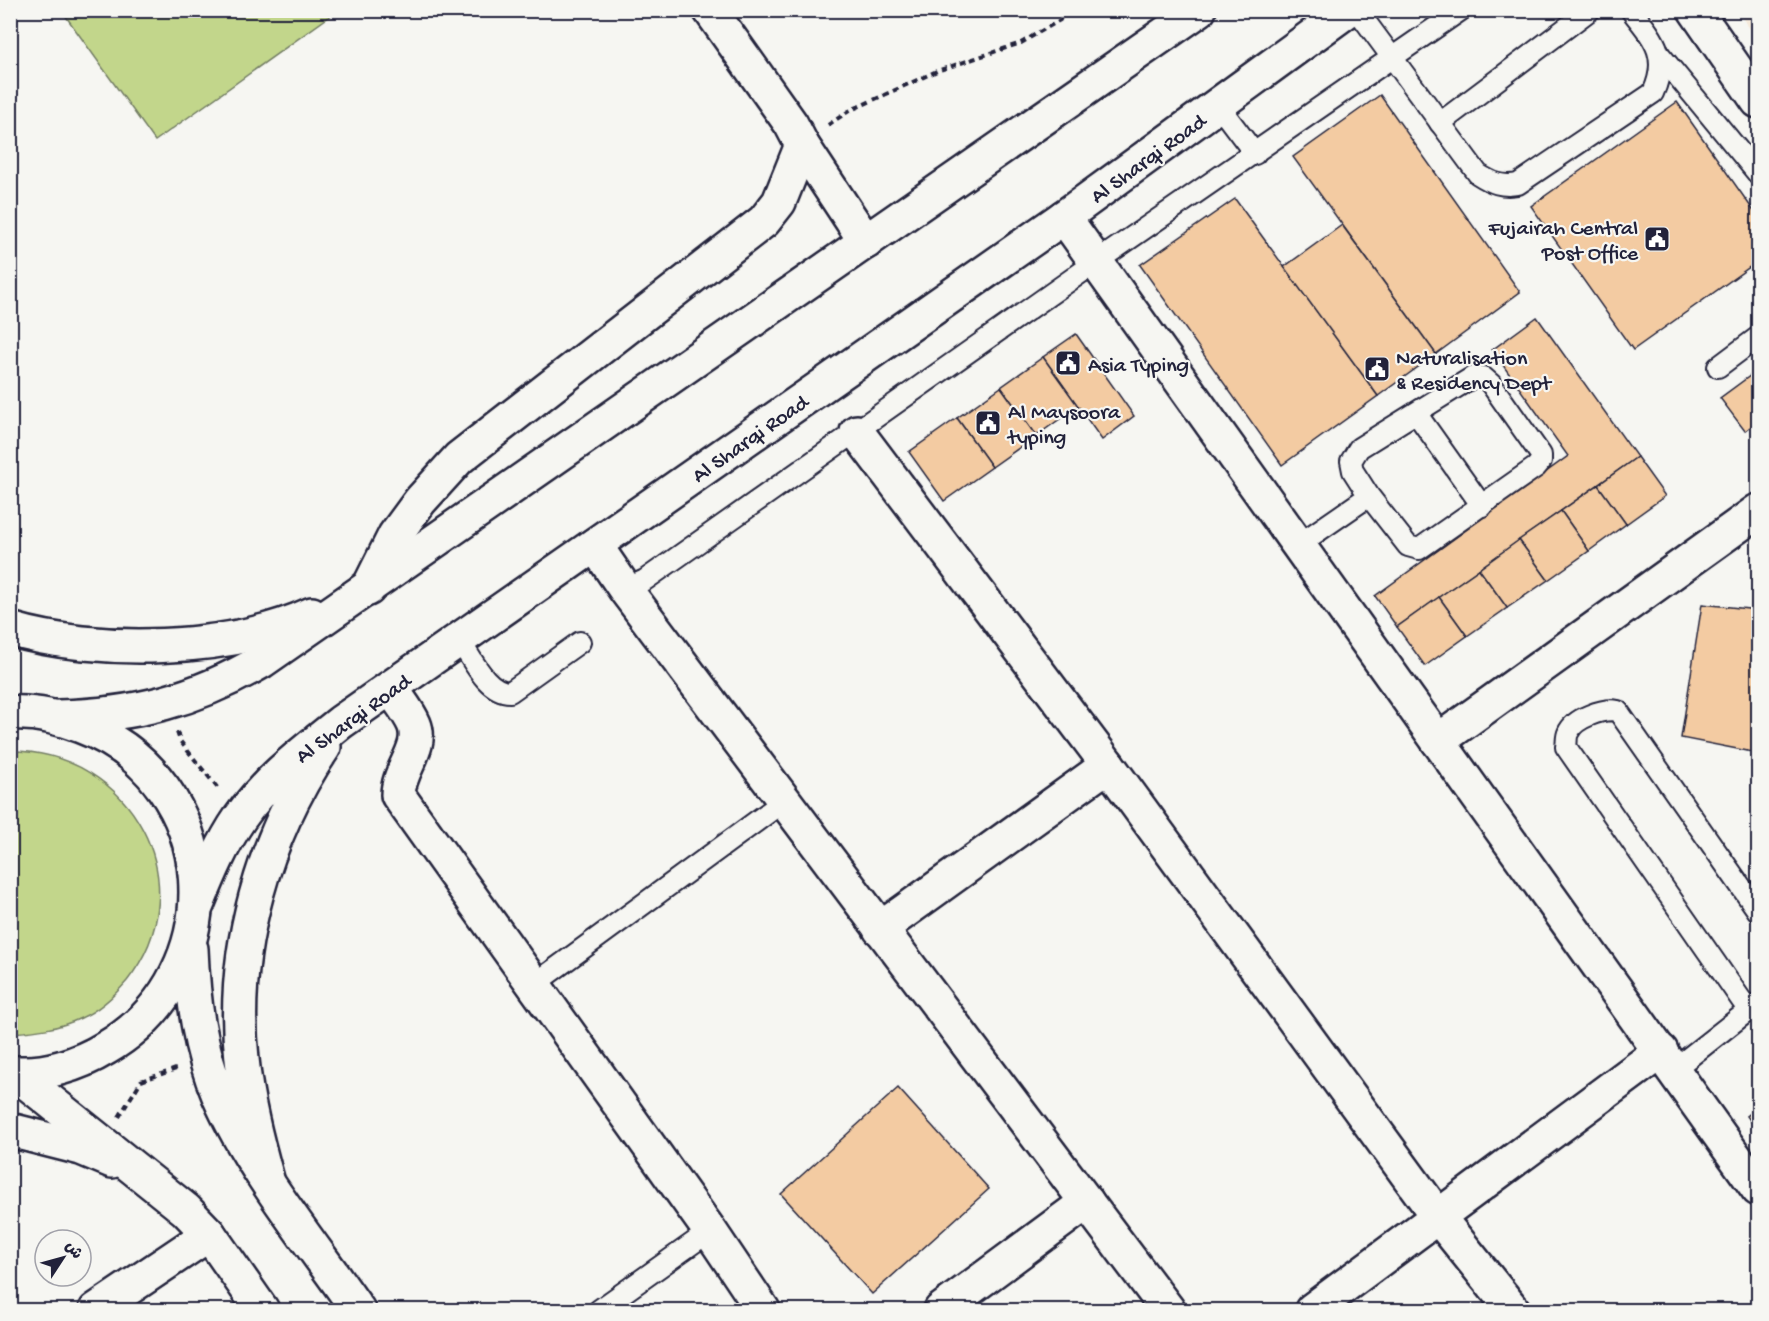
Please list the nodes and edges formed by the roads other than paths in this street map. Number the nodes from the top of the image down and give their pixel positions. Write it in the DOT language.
graph roads {
  1 [pos="710,10"];
  2 [pos="1199,10"];
  3 [pos="1348,10"];
  4 [pos="1358,10"];
  5 [pos="1461,10"];
  6 [pos="1590,10"];
  7 [pos="1631,10"];
  8 [pos="1695,10"];
  9 [pos="1661,56"];
  10 [pos="1393,59"];
  11 [pos="1758,101"];
  12 [pos="1218,105"];
  13 [pos="1440,123"];
  14 [pos="802,145"];
  15 [pos="1255,154"];
  16 [pos="1758,174"];
  17 [pos="1064,217"];
  18 [pos="866,243"];
  19 [pos="1096,262"];
  20 [pos="1758,337"];
  21 [pos="1718,367"];
  22 [pos="1416,412"];
  23 [pos="857,432"];
  24 [pos="1369,496"];
  25 [pos="1482,506"];
  26 [pos="1758,511"];
  27 [pos="595,545"];
  28 [pos="1298,545"];
  29 [pos="368,589"];
  30 [pos="625,589"];
  31 [pos="10,629"];
  32 [pos="459,640"];
  33 [pos="580,642"];
  34 [pos="391,688"];
  35 [pos="15,711"];
  36 [pos="58,717"];
  37 [pos="341,722"];
  38 [pos="1438,741"];
  39 [pos="1108,765"];
  40 [pos="784,801"];
  41 [pos="197,905"];
  42 [pos="1758,911"];
  43 [pos="880,929"];
  44 [pos="191,941"];
  45 [pos="533,985"];
  46 [pos="1754,1007"];
  47 [pos="1667,1060"];
  48 [pos="13,1072"];
  49 [pos="10,1130"];
  50 [pos="144,1175"];
  51 [pos="267,1179"];
  52 [pos="1758,1189"];
  53 [pos="1087,1202"];
  54 [pos="1439,1218"];
  55 [pos="710,1231"];
  56 [pos="208,1234"];
  57 [pos="96,1311"];
  58 [pos="262,1311"];
  59 [pos="358,1311"];
  60 [pos="599,1311"];
  61 [pos="763,1311"];
  62 [pos="941,1311"];
  63 [pos="1168,1311"];
  64 [pos="1312,1311"];
  65 [pos="1513,1311"];
  1 -- 14 [label="street"];
  2 -- 18 [label="street"];
  3 -- 12 [label="street, Al Sharqi Road"];
  4 -- 10 [label="lane"];
  5 -- 10 [label="lane"];
  6 -- 13 [label="lane"];
  7 -- 9 [label="lane"];
  8 -- 11 [label="street"];
  9 -- 13 [label="lane"];
  9 -- 16 [label="lane"];
  10 -- 13 [label="lane"];
  10 -- 15 [label="lane"];
  12 -- 15 [label="lane"];
  12 -- 17 [label="street, Al Sharqi Road"];
  14 -- 18 [label="street"];
  14 -- 29 [label="street"];
  15 -- 19 [label="lane"];
  17 -- 19 [label="street"];
  17 -- 27 [label="street, Al Sharqi Road"];
  18 -- 29 [label="street"];
  19 -- 23 [label="lane"];
  19 -- 28 [label="street"];
  20 -- 21 [label="lane"];
  22 -- 24 [label="lane"];
  22 -- 25 [label="lane"];
  22 -- 25 [label="lane"];
  23 -- 30 [label="lane"];
  23 -- 39 [label="street"];
  24 -- 25 [label="lane"];
  24 -- 28 [label="lane"];
  26 -- 38 [label="street"];
  27 -- 30 [label="street"];
  27 -- 32 [label="street, Al Sharqi Road"];
  28 -- 38 [label="street"];
  29 -- 31 [label="street"];
  29 -- 36 [label="street"];
  30 -- 40 [label="street"];
  32 -- 33 [label="lane"];
  32 -- 34 [label="street, Al Sharqi Road"];
  34 -- 37 [label="street, Al Sharqi Road"];
  34 -- 45 [label="street"];
  35 -- 36 [label="street"];
  36 -- 41 [label="street"];
  37 -- 41 [label="street, Al Sharqi Road"];
  37 -- 51 [label="street"];
  38 -- 47 [label="street"];
  39 -- 43 [label="street"];
  39 -- 54 [label="street"];
  40 -- 43 [label="street"];
  40 -- 45 [label="lane"];
  41 -- 44 [label="street"];
  42 -- 46 [label="lane"];
  43 -- 53 [label="street"];
  44 -- 48 [label="street"];
  44 -- 51 [label="street"];
  45 -- 55 [label="street"];
  46 -- 47 [label="lane"];
  47 -- 52 [label="street"];
  47 -- 54 [label="street"];
  48 -- 50 [label="street"];
  49 -- 50 [label="street"];
  50 -- 56 [label="street"];
  51 -- 59 [label="street"];
  53 -- 62 [label="street"];
  53 -- 63 [label="street"];
  54 -- 64 [label="street"];
  54 -- 65 [label="street"];
  55 -- 60 [label="lane"];
  55 -- 61 [label="street"];
  56 -- 57 [label="street"];
  56 -- 58 [label="street"];
}
